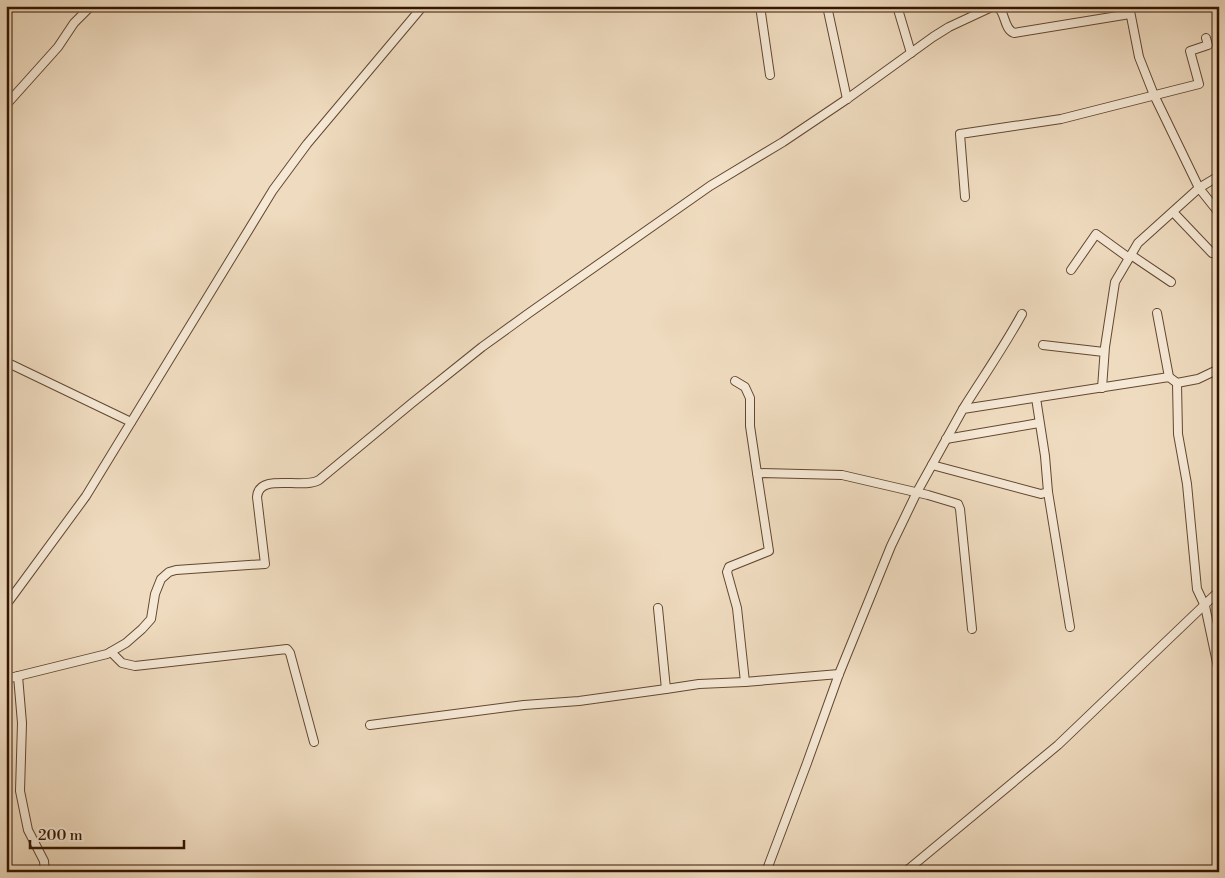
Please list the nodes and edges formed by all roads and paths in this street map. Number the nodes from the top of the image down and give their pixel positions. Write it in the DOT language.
graph roads {
  1 [pos="91,6"];
  2 [pos="424,6"];
  3 [pos="760,6"];
  4 [pos="827,6"];
  5 [pos="897,6"];
  6 [pos="1129,10"];
  7 [pos="1206,38"];
  8 [pos="911,53"];
  9 [pos="770,75"];
  10 [pos="1154,95"];
  11 [pos="847,99"];
  12 [pos="6,105"];
  13 [pos="1219,176"];
  14 [pos="1200,188"];
  15 [pos="965,196"];
  16 [pos="1172,212"];
  17 [pos="1219,213"];
  18 [pos="1212,253"];
  19 [pos="1130,256"];
  20 [pos="1071,270"];
  21 [pos="1172,282"];
  22 [pos="1157,312"];
  23 [pos="1022,314"];
  24 [pos="1044,345"];
  25 [pos="1104,352"];
  26 [pos="6,362"];
  27 [pos="1219,369"];
  28 [pos="1169,377"];
  29 [pos="735,381"];
  30 [pos="1177,383"];
  31 [pos="1102,388"];
  32 [pos="1036,398"];
  33 [pos="963,408"];
  34 [pos="131,422"];
  35 [pos="1039,423"];
  36 [pos="946,439"];
  37 [pos="932,466"];
  38 [pos="757,473"];
  39 [pos="917,492"];
  40 [pos="1048,492"];
  41 [pos="1219,592"];
  42 [pos="6,605"];
  43 [pos="1205,606"];
  44 [pos="658,608"];
  45 [pos="1070,627"];
  46 [pos="972,629"];
  47 [pos="111,652"];
  48 [pos="1219,672"];
  49 [pos="839,674"];
  50 [pos="18,676"];
  51 [pos="6,679"];
  52 [pos="745,682"];
  53 [pos="666,689"];
  54 [pos="370,725"];
  55 [pos="314,742"];
  56 [pos="45,872"];
  57 [pos="766,872"];
  58 [pos="905,872"];
  1 -- 12 [label="street"];
  2 -- 34 [label="street"];
  3 -- 9 [label="street"];
  4 -- 11 [label="street"];
  5 -- 8 [label="street"];
  6 -- 8 [label="street"];
  6 -- 10 [label="street"];
  7 -- 10 [label="street"];
  8 -- 11 [label="street"];
  10 -- 14 [label="street"];
  10 -- 15 [label="street"];
  11 -- 47 [label="street"];
  13 -- 14 [label="street"];
  14 -- 16 [label="street"];
  14 -- 17 [label="street"];
  16 -- 18 [label="street"];
  16 -- 19 [label="street"];
  19 -- 20 [label="street"];
  19 -- 21 [label="street"];
  19 -- 25 [label="street"];
  22 -- 28 [label="street"];
  23 -- 33 [label="street"];
  24 -- 25 [label="street"];
  25 -- 31 [label="street"];
  26 -- 34 [label="street"];
  27 -- 30 [label="street"];
  28 -- 30 [label="street"];
  28 -- 31 [label="street"];
  29 -- 38 [label="street"];
  30 -- 43 [label="street"];
  31 -- 32 [label="street"];
  32 -- 33 [label="street"];
  32 -- 35 [label="street"];
  33 -- 36 [label="street"];
  34 -- 42 [label="street"];
  35 -- 36 [label="street"];
  35 -- 40 [label="street"];
  36 -- 37 [label="street"];
  37 -- 39 [label="street"];
  37 -- 40 [label="street"];
  38 -- 39 [label="street"];
  38 -- 52 [label="street"];
  39 -- 46 [label="street"];
  39 -- 49 [label="street"];
  40 -- 45 [label="street"];
  41 -- 43 [label="street"];
  43 -- 48 [label="street"];
  43 -- 58 [label="street"];
  44 -- 53 [label="street"];
  47 -- 50 [label="street"];
  47 -- 55 [label="street"];
  49 -- 52 [label="street"];
  49 -- 57 [label="street"];
  50 -- 51 [label="street"];
  50 -- 56 [label="street"];
  52 -- 53 [label="street"];
  53 -- 54 [label="street"];
}
